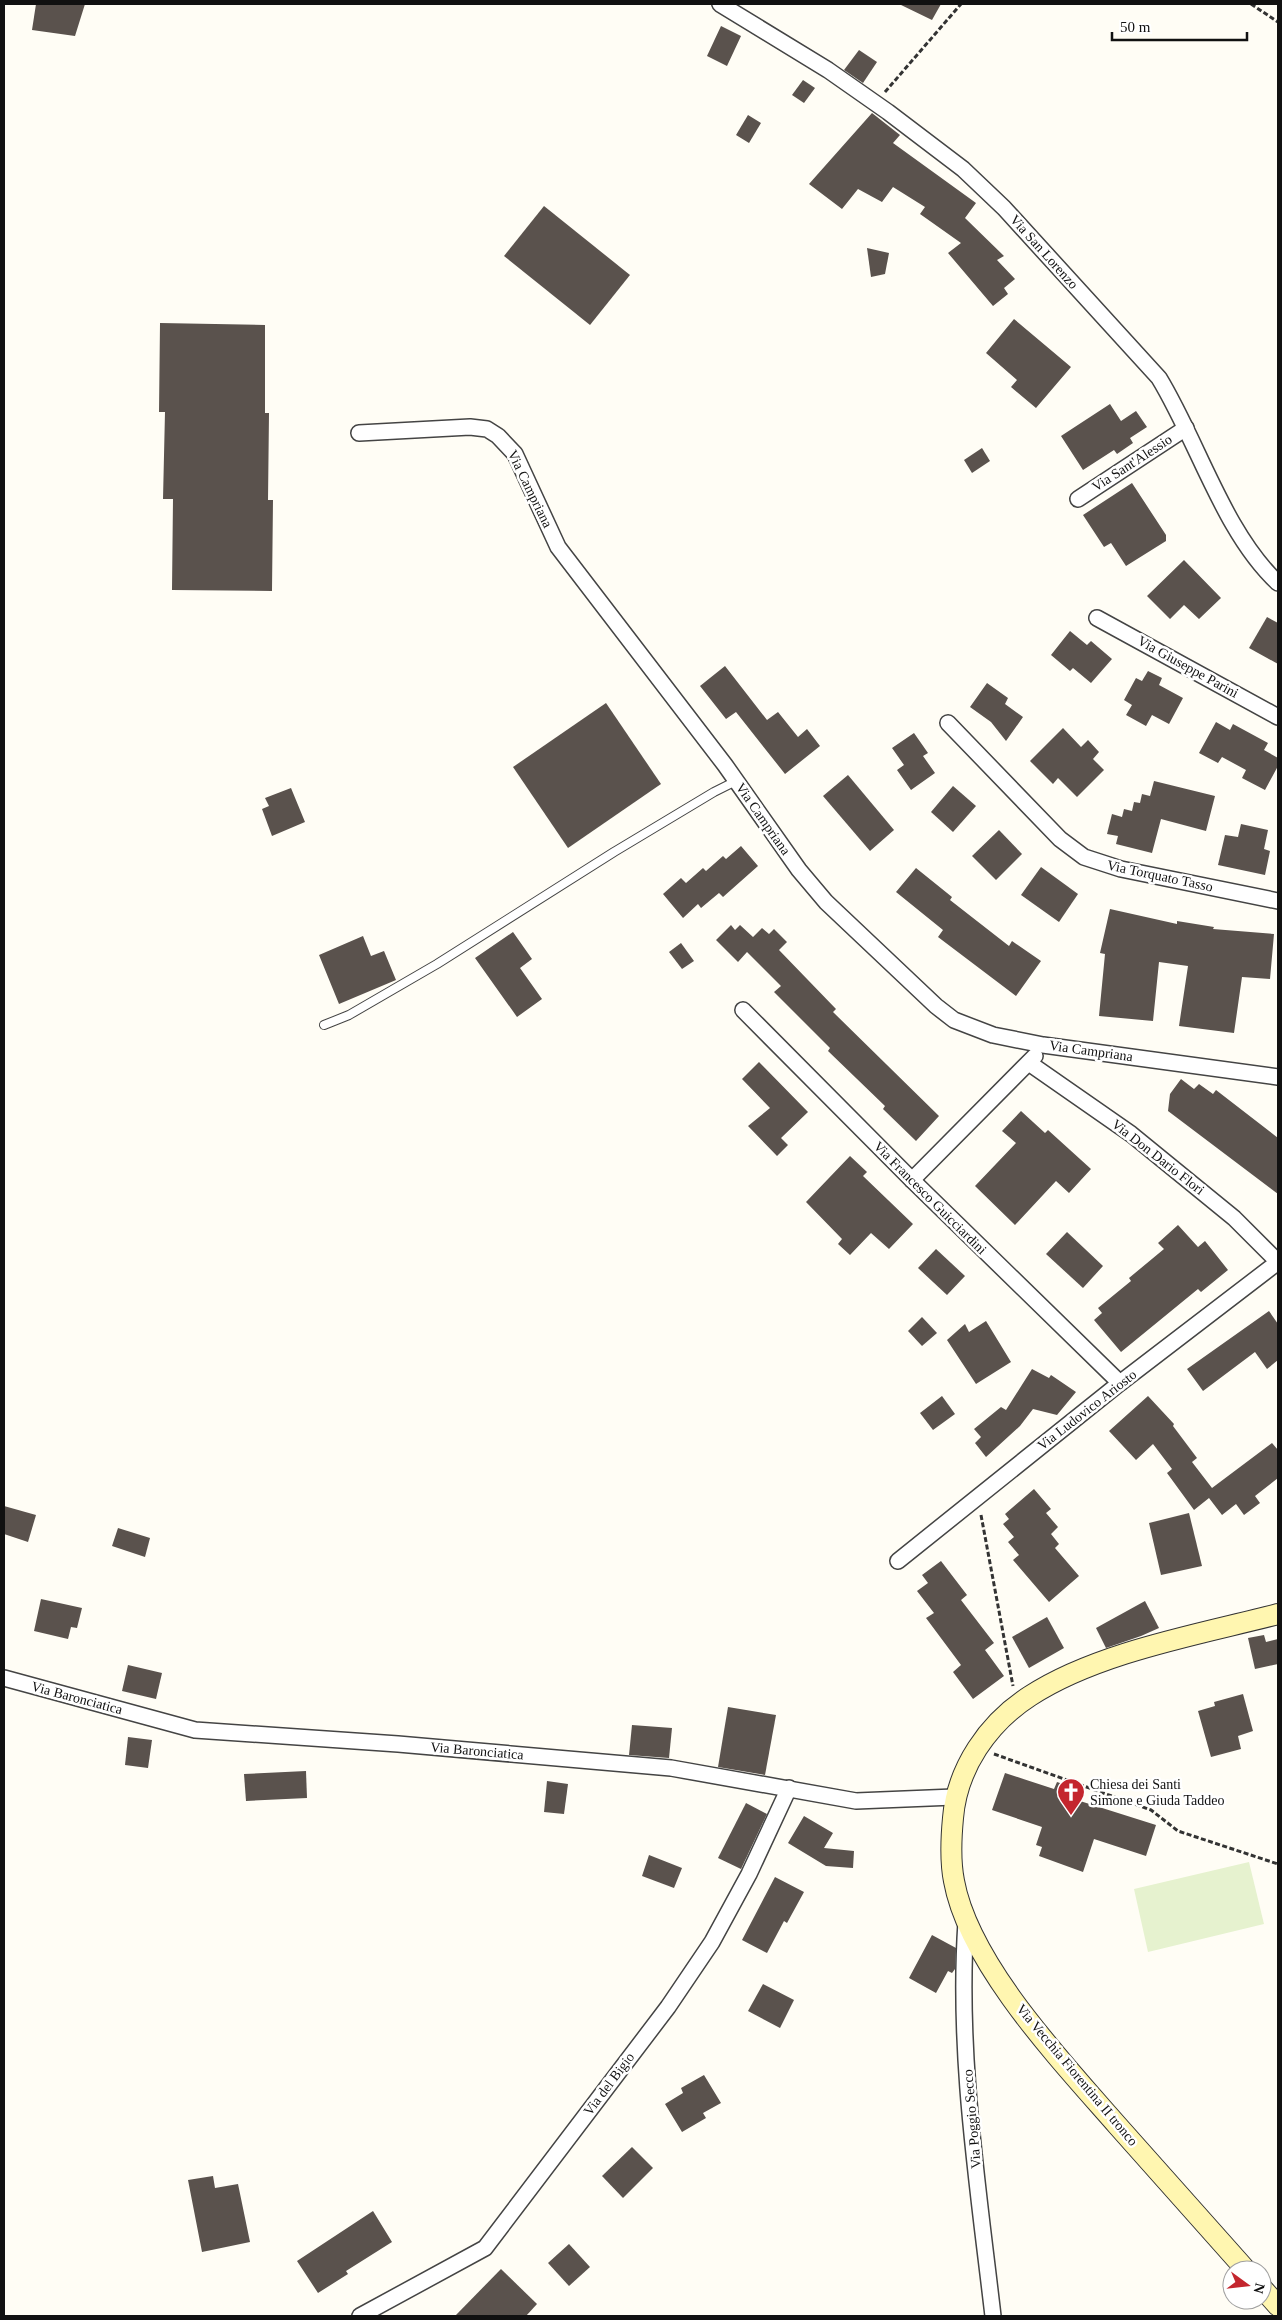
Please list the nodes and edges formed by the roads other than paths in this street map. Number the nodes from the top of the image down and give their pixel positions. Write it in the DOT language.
graph roads {
  1 [pos="720,4"];
  2 [pos="1186,428"];
  3 [pos="359,433"];
  4 [pos="1078,499"];
  5 [pos="1278,583"];
  6 [pos="1097,618"];
  7 [pos="1278,717"];
  8 [pos="948,723"];
  9 [pos="736,781"];
  10 [pos="1278,901"];
  11 [pos="743,1010"];
  12 [pos="324,1025"];
  13 [pos="1043,1045"];
  14 [pos="1029,1063"];
  15 [pos="1278,1076"];
  16 [pos="912,1180"];
  17 [pos="1278,1262"];
  18 [pos="1120,1383"];
  19 [pos="898,1561"];
  20 [pos="1278,1614"];
  21 [pos="4,1678"];
  22 [pos="789,1788"];
  23 [pos="954,1796"];
  24 [pos="966,1920"];
  25 [pos="1237,2260"];
  26 [pos="360,2316"];
  27 [pos="993,2316"];
  1 -- 2 [label="street, Via San Lorenzo"];
  2 -- 4 [label="street, Via Sant'Alessio"];
  2 -- 5 [label="street, Via San Lorenzo"];
  3 -- 9 [label="street, Via Campriana"];
  6 -- 7 [label="street, Via Giuseppe Parini"];
  8 -- 10 [label="street, Via Torquato Tasso"];
  9 -- 12 [label="lane"];
  9 -- 13 [label="street, Via Campriana"];
  11 -- 16 [label="street, Via Francesco Guicciardini"];
  13 -- 14 [label="street"];
  13 -- 15 [label="street, Via Campriana"];
  14 -- 16 [label="street"];
  14 -- 17 [label="street, Via Don Dario Flori"];
  16 -- 18 [label="street, Via Francesco Guicciardini"];
  17 -- 18 [label="street, Via Ludovico Ariosto"];
  18 -- 19 [label="street, Via Ludovico Ariosto"];
  20 -- 23 [label="street, Via Vecchia Fiorentina II tronco"];
  21 -- 22 [label="street, Via Baronciatica"];
  22 -- 23 [label="street, Via Baronciatica"];
  22 -- 26 [label="street, Via del Bigio"];
  23 -- 24 [label="street, Via Vecchia Fiorentina II tronco"];
  24 -- 25 [label="street, Via Vecchia Fiorentina II tronco"];
  24 -- 27 [label="street, Via Poggio Secco"];
}
